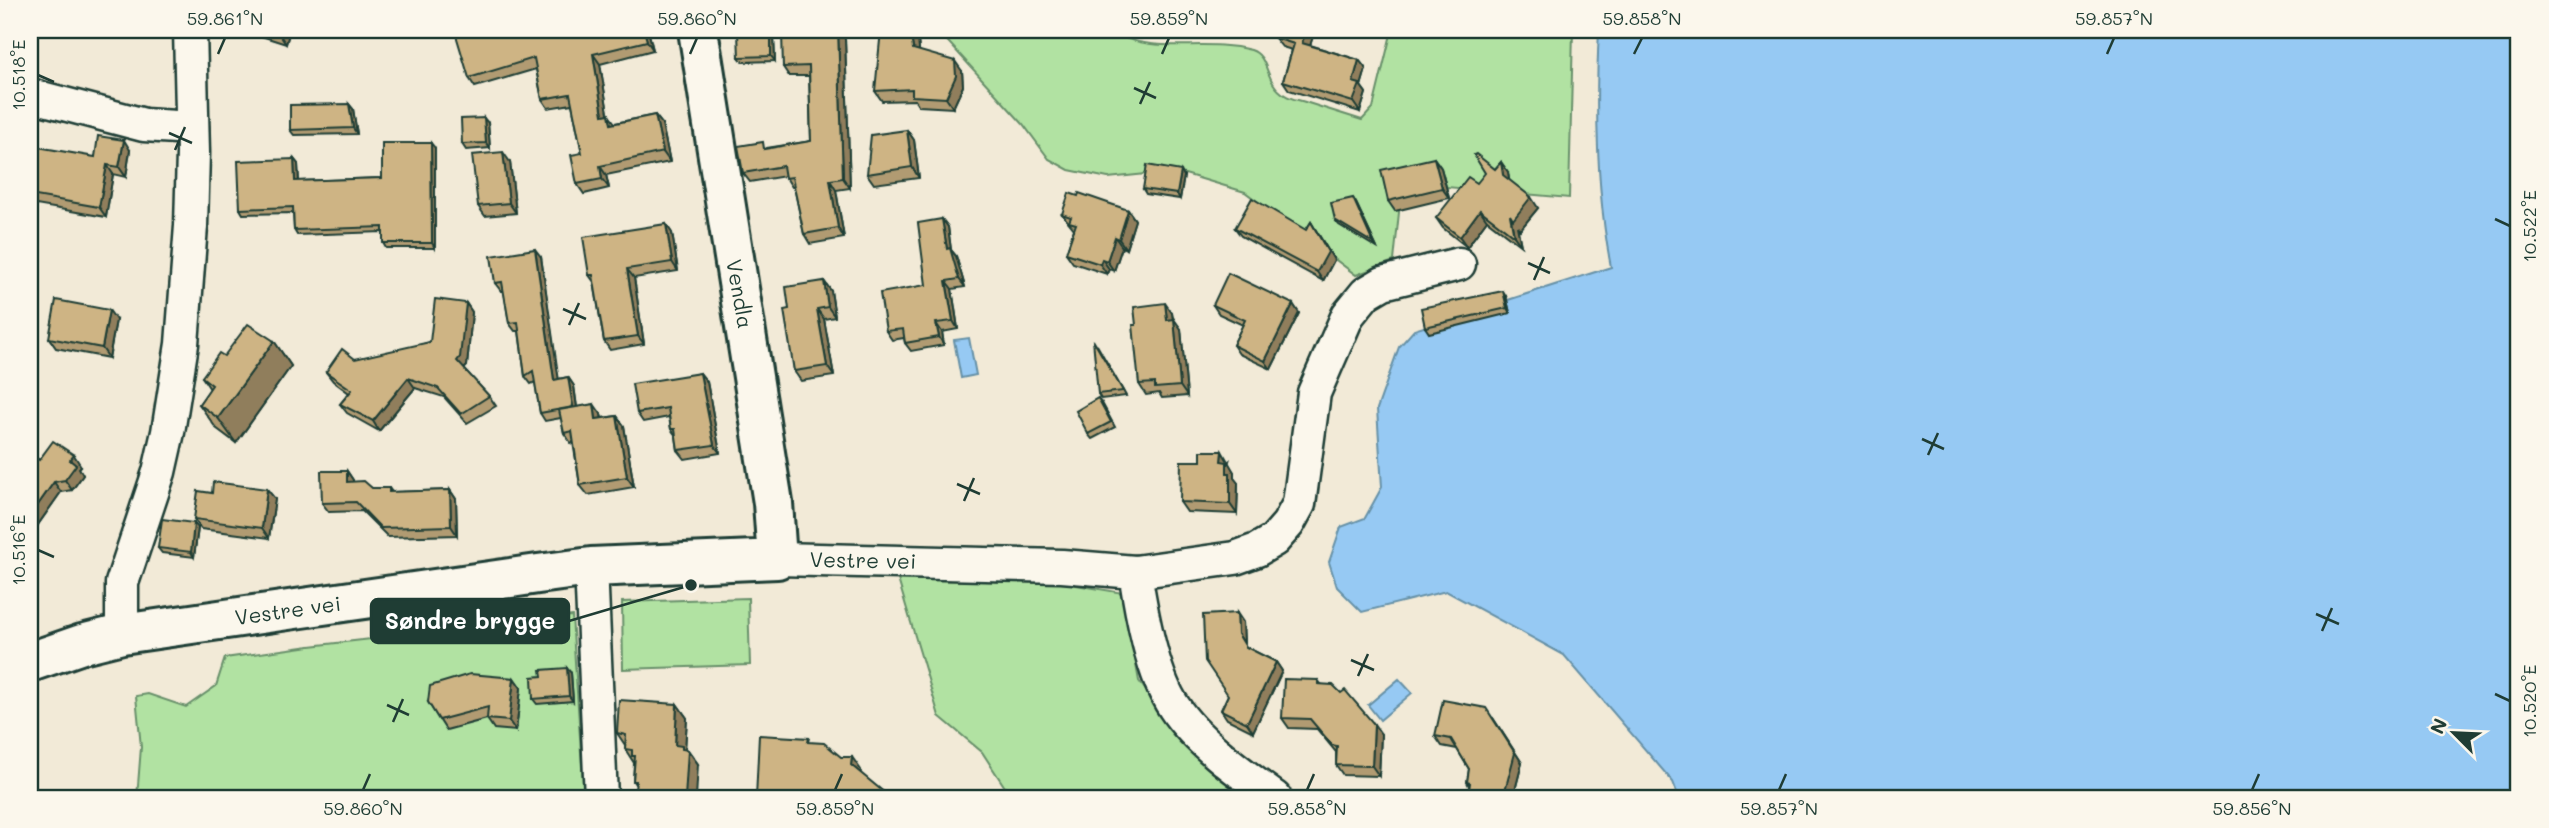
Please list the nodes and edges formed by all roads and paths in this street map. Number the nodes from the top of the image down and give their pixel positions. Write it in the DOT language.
graph roads {
  1 [pos="190,30"];
  2 [pos="698,30"];
  3 [pos="30,95"];
  4 [pos="192,128"];
  5 [pos="1459,264"];
  6 [pos="776,559"];
  7 [pos="590,567"];
  8 [pos="1135,572"];
  9 [pos="122,634"];
  10 [pos="30,662"];
  11 [pos="601,798"];
  12 [pos="1275,798"];
  1 -- 4 [label="street"];
  2 -- 6 [label="street, Vendla"];
  3 -- 4 [label="street"];
  4 -- 9 [label="street"];
  5 -- 8 [label="street, Vestre vei"];
  6 -- 7 [label="street, Vestre vei"];
  6 -- 8 [label="street, Vestre vei"];
  7 -- 9 [label="street, Vestre vei"];
  7 -- 11 [label="street"];
  8 -- 12 [label="street"];
  9 -- 10 [label="street, Vestre vei"];
}
